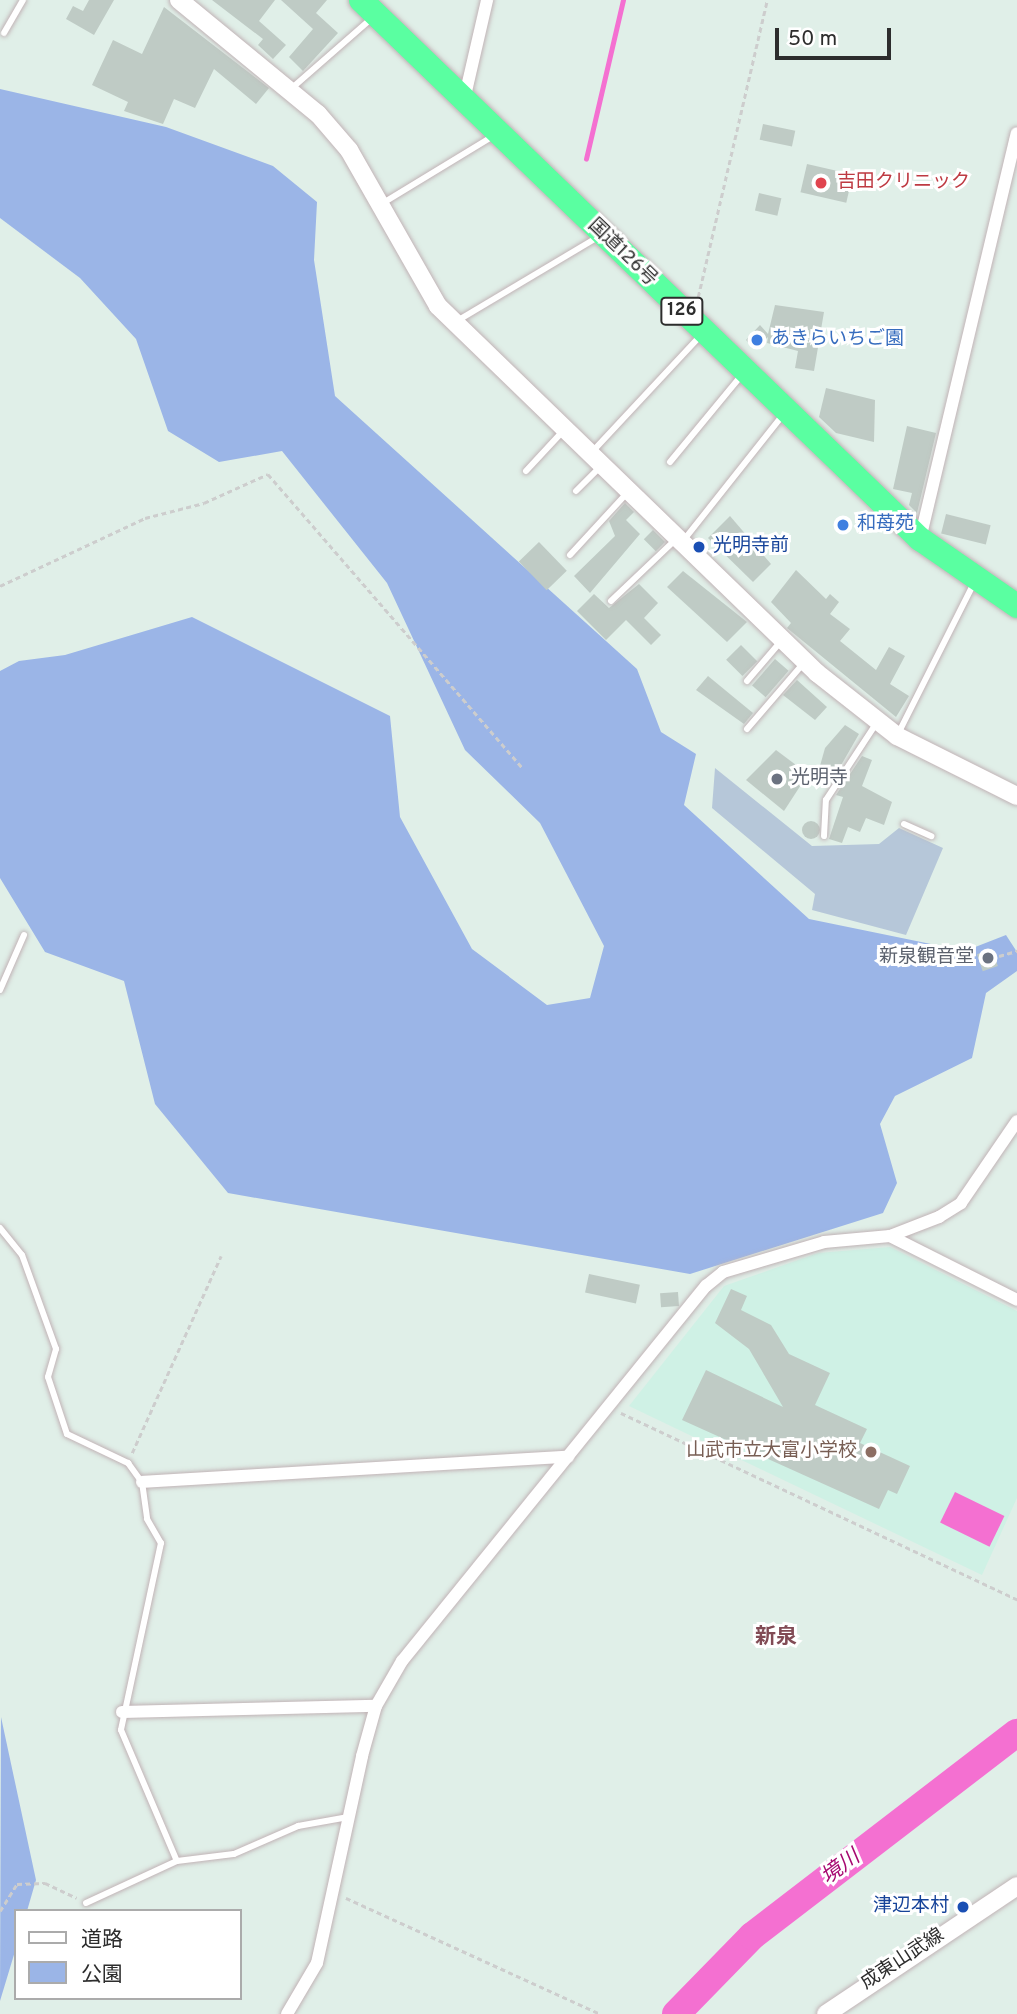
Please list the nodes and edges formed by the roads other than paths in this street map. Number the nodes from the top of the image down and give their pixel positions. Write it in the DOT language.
graph roads {
  1 [pos="23,0"];
  2 [pos="179,0"];
  3 [pos="487,0"];
  4 [pos="368,7"];
  5 [pos="4,33"];
  6 [pos="292,88"];
  7 [pos="464,100"];
  8 [pos="498,133"];
  9 [pos="1017,133"];
  10 [pos="380,205"];
  11 [pos="602,234"];
  12 [pos="454,323"];
  13 [pos="698,327"];
  14 [pos="744,372"];
  15 [pos="786,412"];
  16 [pos="565,429"];
  17 [pos="596,459"];
  18 [pos="670,462"];
  19 [pos="526,471"];
  20 [pos="576,491"];
  21 [pos="629,491"];
  22 [pos="680,540"];
  23 [pos="920,540"];
  24 [pos="570,555"];
  25 [pos="975,581"];
  26 [pos="611,601"];
  27 [pos="1017,606"];
  28 [pos="783,640"];
  29 [pos="805,662"];
  30 [pos="747,681"];
  31 [pos="876,723"];
  32 [pos="747,729"];
  33 [pos="897,736"];
  34 [pos="1017,796"];
  35 [pos="904,824"];
  36 [pos="824,836"];
  37 [pos="931,836"];
  38 [pos="24,935"];
  39 [pos="0,990"];
  40 [pos="1017,1121"];
  41 [pos="0,1228"];
  42 [pos="890,1236"];
  43 [pos="1017,1300"];
  44 [pos="568,1457"];
  45 [pos="142,1482"];
  46 [pos="376,1706"];
  47 [pos="122,1712"];
  48 [pos="349,1816"];
  49 [pos="177,1861"];
  50 [pos="1017,1886"];
  51 [pos="86,1903"];
  52 [pos="287,2014"];
  53 [pos="826,2014"];
  1 -- 5 [label="lane"];
  2 -- 6 [label="street"];
  3 -- 7 [label="street"];
  4 -- 6 [label="lane"];
  4 -- 7 [label="highway, 国道126号 / 126"];
  6 -- 10 [label="street"];
  7 -- 8 [label="highway, 国道126号 / 126"];
  8 -- 10 [label="lane"];
  8 -- 11 [label="highway, 国道126号 / 126"];
  9 -- 23 [label="street"];
  10 -- 12 [label="street"];
  11 -- 12 [label="lane"];
  11 -- 13 [label="highway, 国道126号 / 126"];
  12 -- 16 [label="street"];
  13 -- 14 [label="highway, 国道126号 / 126"];
  13 -- 17 [label="lane"];
  14 -- 15 [label="highway, 国道126号 / 126"];
  14 -- 18 [label="lane"];
  15 -- 22 [label="lane"];
  15 -- 23 [label="highway, 国道126号 / 126"];
  16 -- 17 [label="street"];
  16 -- 19 [label="lane"];
  17 -- 20 [label="lane"];
  17 -- 21 [label="street"];
  21 -- 22 [label="street"];
  21 -- 24 [label="lane"];
  22 -- 26 [label="lane"];
  22 -- 28 [label="street"];
  23 -- 25 [label="highway, 国道126号 / 126"];
  25 -- 27 [label="highway, 国道126号 / 126"];
  25 -- 33 [label="lane"];
  28 -- 29 [label="street"];
  28 -- 30 [label="lane"];
  29 -- 31 [label="street"];
  29 -- 32 [label="lane"];
  31 -- 33 [label="street"];
  31 -- 36 [label="lane"];
  33 -- 34 [label="street"];
  35 -- 37 [label="lane"];
  38 -- 39 [label="lane"];
  40 -- 42 [label="street"];
  41 -- 45 [label="lane"];
  42 -- 43 [label="street"];
  42 -- 44 [label="street"];
  44 -- 45 [label="street"];
  44 -- 46 [label="street"];
  45 -- 47 [label="lane"];
  46 -- 47 [label="street"];
  46 -- 48 [label="street"];
  47 -- 49 [label="lane"];
  48 -- 49 [label="lane"];
  48 -- 52 [label="street"];
  49 -- 51 [label="lane"];
  50 -- 53 [label="street, 成東山武線"];
}
